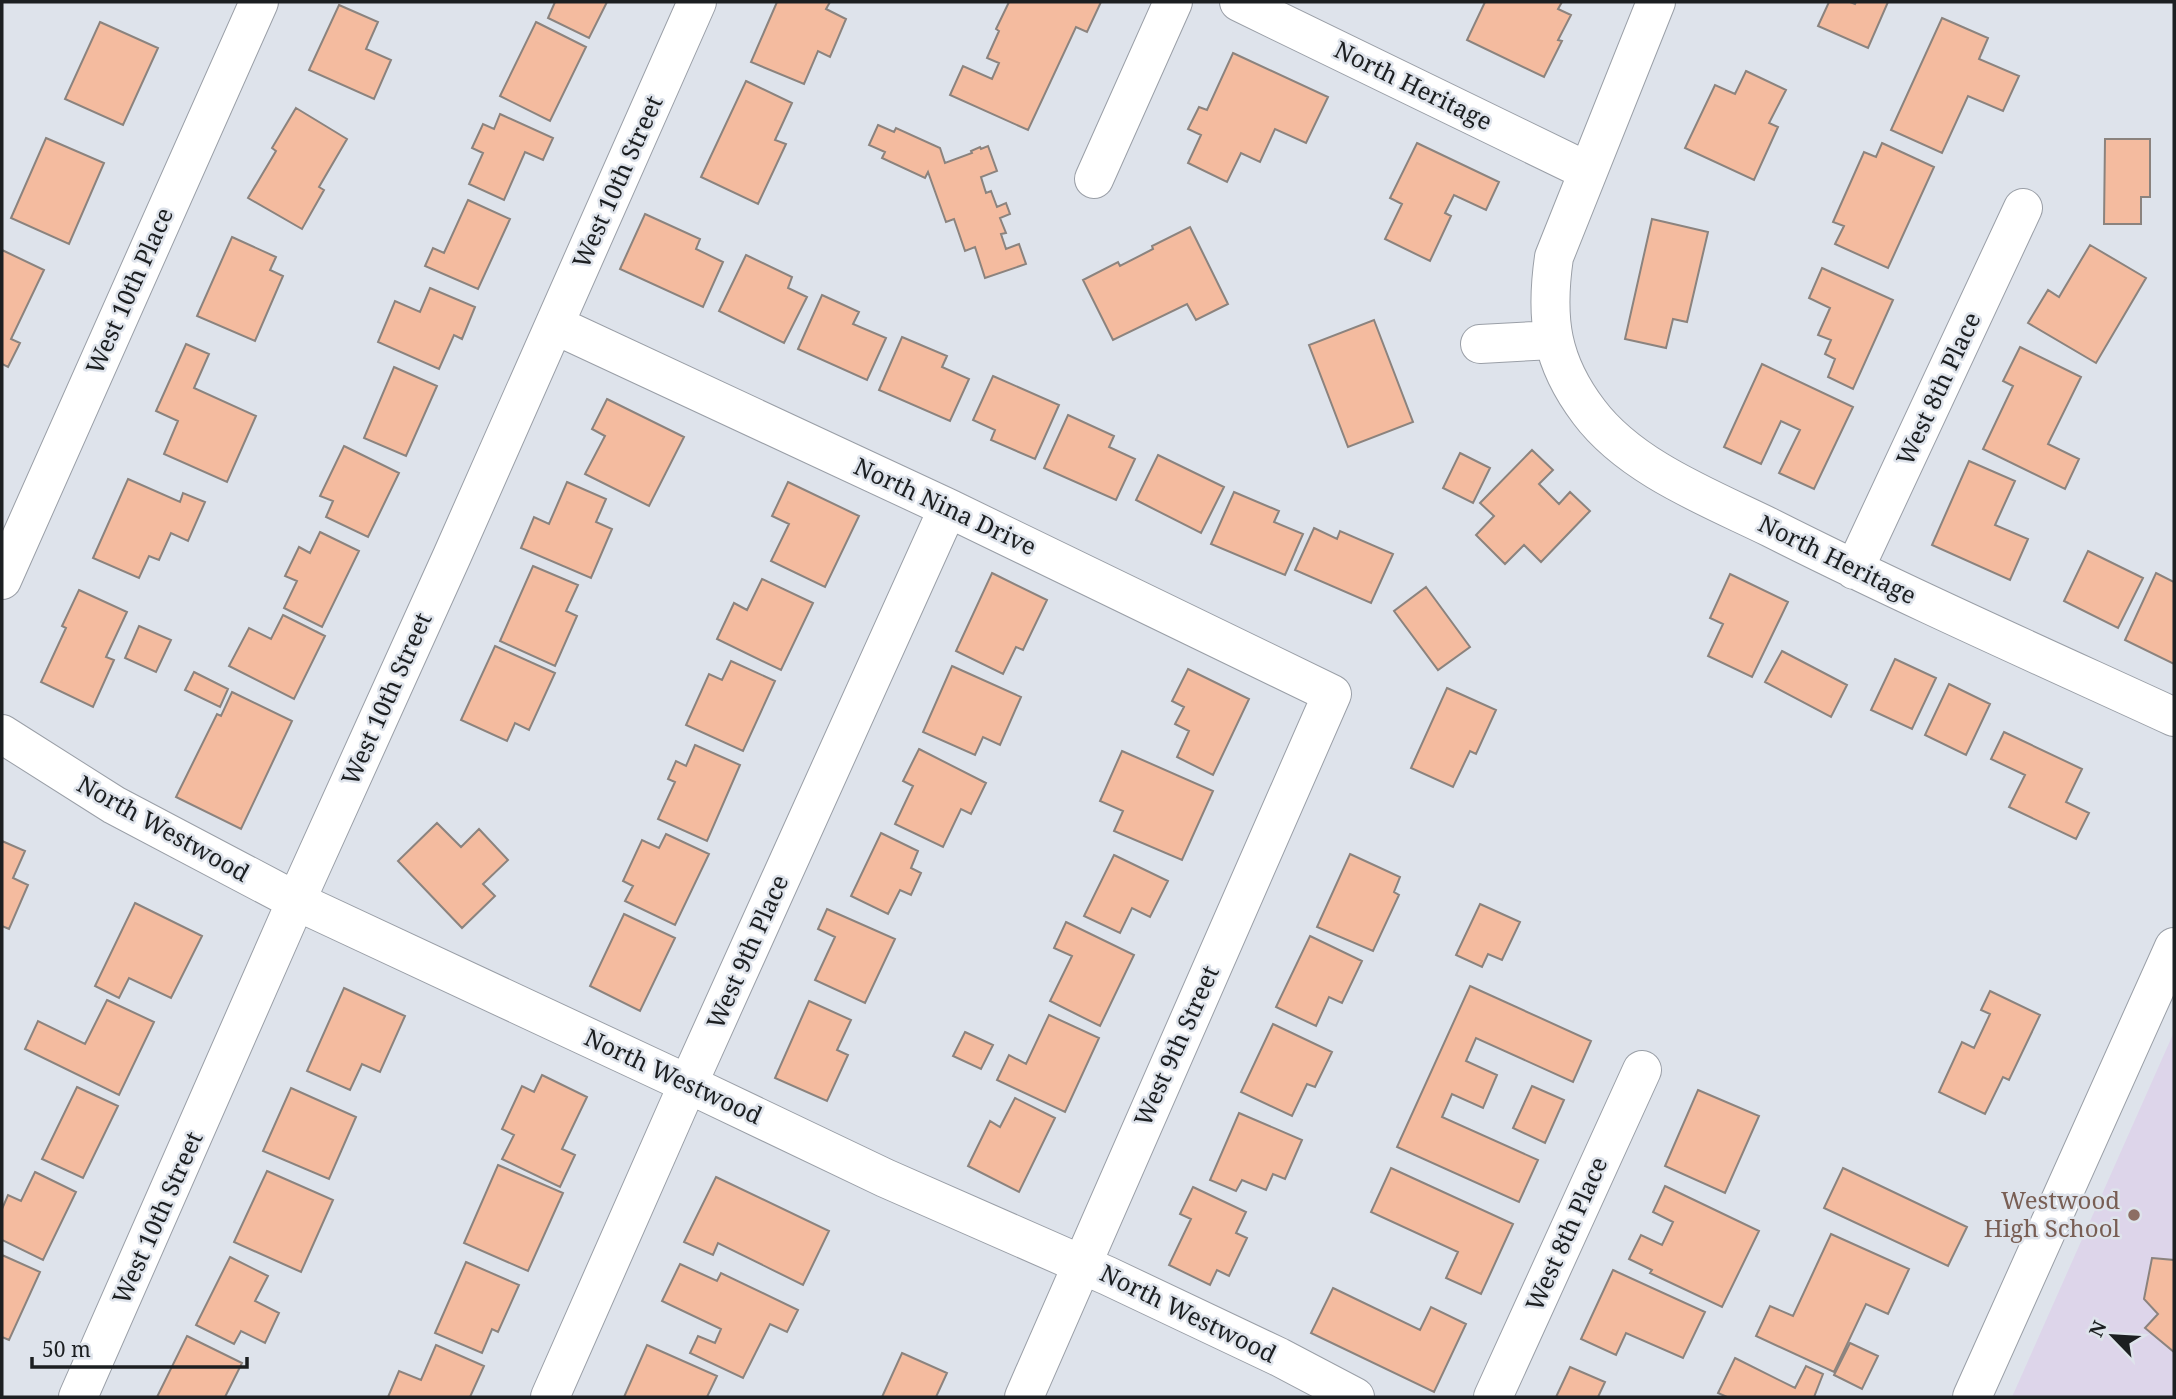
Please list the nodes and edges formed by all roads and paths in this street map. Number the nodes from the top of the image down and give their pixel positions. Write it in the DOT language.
graph roads {
  1 [pos="259,2"];
  2 [pos="697,2"];
  3 [pos="1173,2"];
  4 [pos="1239,2"];
  5 [pos="1656,2"];
  6 [pos="1587,171"];
  7 [pos="1094,179"];
  8 [pos="2023,208"];
  9 [pos="555,325"];
  10 [pos="1553,340"];
  11 [pos="1480,344"];
  12 [pos="948,508"];
  13 [pos="1854,570"];
  14 [pos="2,580"];
  15 [pos="1332,694"];
  16 [pos="2174,717"];
  17 [pos="2,734"];
  18 [pos="296,901"];
  19 [pos="2174,947"];
  20 [pos="1642,1070"];
  21 [pos="688,1084"];
  22 [pos="1082,1264"];
  23 [pos="78,1397"];
  24 [pos="550,1397"];
  25 [pos="1024,1397"];
  26 [pos="1355,1397"];
  27 [pos="1493,1397"];
  28 [pos="1972,1397"];
  1 -- 14 [label="street, West 10th Place"];
  2 -- 9 [label="street, West 10th Street"];
  3 -- 7 [label="street"];
  4 -- 6 [label="street, North Heritage"];
  5 -- 6 [label="street, North Heritage"];
  6 -- 10 [label="street, North Heritage"];
  8 -- 13 [label="street, West 8th Place"];
  9 -- 12 [label="street, North Nina Drive"];
  9 -- 18 [label="street, West 10th Street"];
  10 -- 11 [label="street"];
  10 -- 13 [label="street, North Heritage"];
  12 -- 15 [label="street, North Nina Drive"];
  12 -- 21 [label="street, West 9th Place"];
  13 -- 16 [label="street, North Heritage"];
  15 -- 22 [label="street, West 9th Street"];
  17 -- 18 [label="street, North Westwood"];
  18 -- 21 [label="street, North Westwood"];
  18 -- 23 [label="street, West 10th Street"];
  19 -- 28 [label="street"];
  20 -- 27 [label="street, West 8th Place"];
  21 -- 22 [label="street, North Westwood"];
  21 -- 24 [label="street, West 9th Place"];
  22 -- 25 [label="street, West 9th Street"];
  22 -- 26 [label="street, North Westwood"];
}
